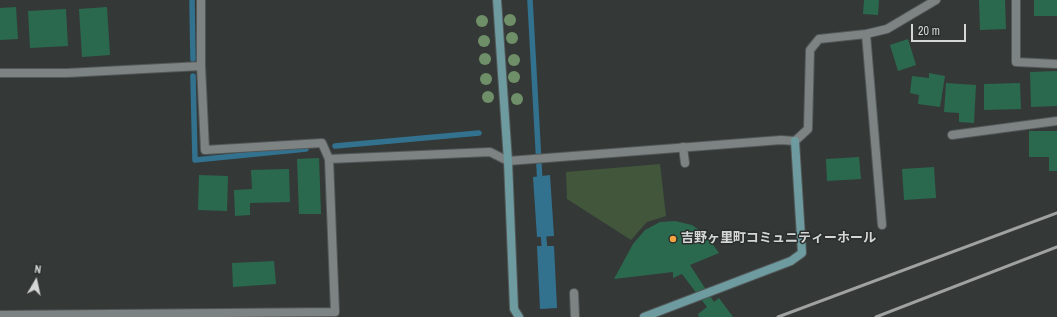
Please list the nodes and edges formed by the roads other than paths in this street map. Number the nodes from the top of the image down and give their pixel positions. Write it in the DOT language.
graph roads {
  1 [pos="201,0"];
  2 [pos="497,0"];
  3 [pos="936,0"];
  4 [pos="1016,0"];
  5 [pos="866,34"];
  6 [pos="1057,64"];
  7 [pos="201,66"];
  8 [pos="0,73"];
  9 [pos="1057,121"];
  10 [pos="952,135"];
  11 [pos="795,141"];
  12 [pos="683,148"];
  13 [pos="329,159"];
  14 [pos="508,161"];
  15 [pos="685,163"];
  16 [pos="882,225"];
  17 [pos="574,293"];
  18 [pos="0,315"];
  19 [pos="519,317"];
  20 [pos="575,317"];
  21 [pos="644,317"];
  1 -- 7 [label="street"];
  2 -- 14 [label="street"];
  3 -- 5 [label="street"];
  4 -- 6 [label="street"];
  5 -- 11 [label="street"];
  5 -- 16 [label="street"];
  7 -- 8 [label="street"];
  7 -- 13 [label="street"];
  9 -- 10 [label="street"];
  11 -- 12 [label="street"];
  11 -- 21 [label="street"];
  12 -- 14 [label="street"];
  12 -- 15 [label="street"];
  13 -- 14 [label="street"];
  13 -- 18 [label="street"];
  14 -- 19 [label="street"];
  17 -- 20 [label="street"];
}
